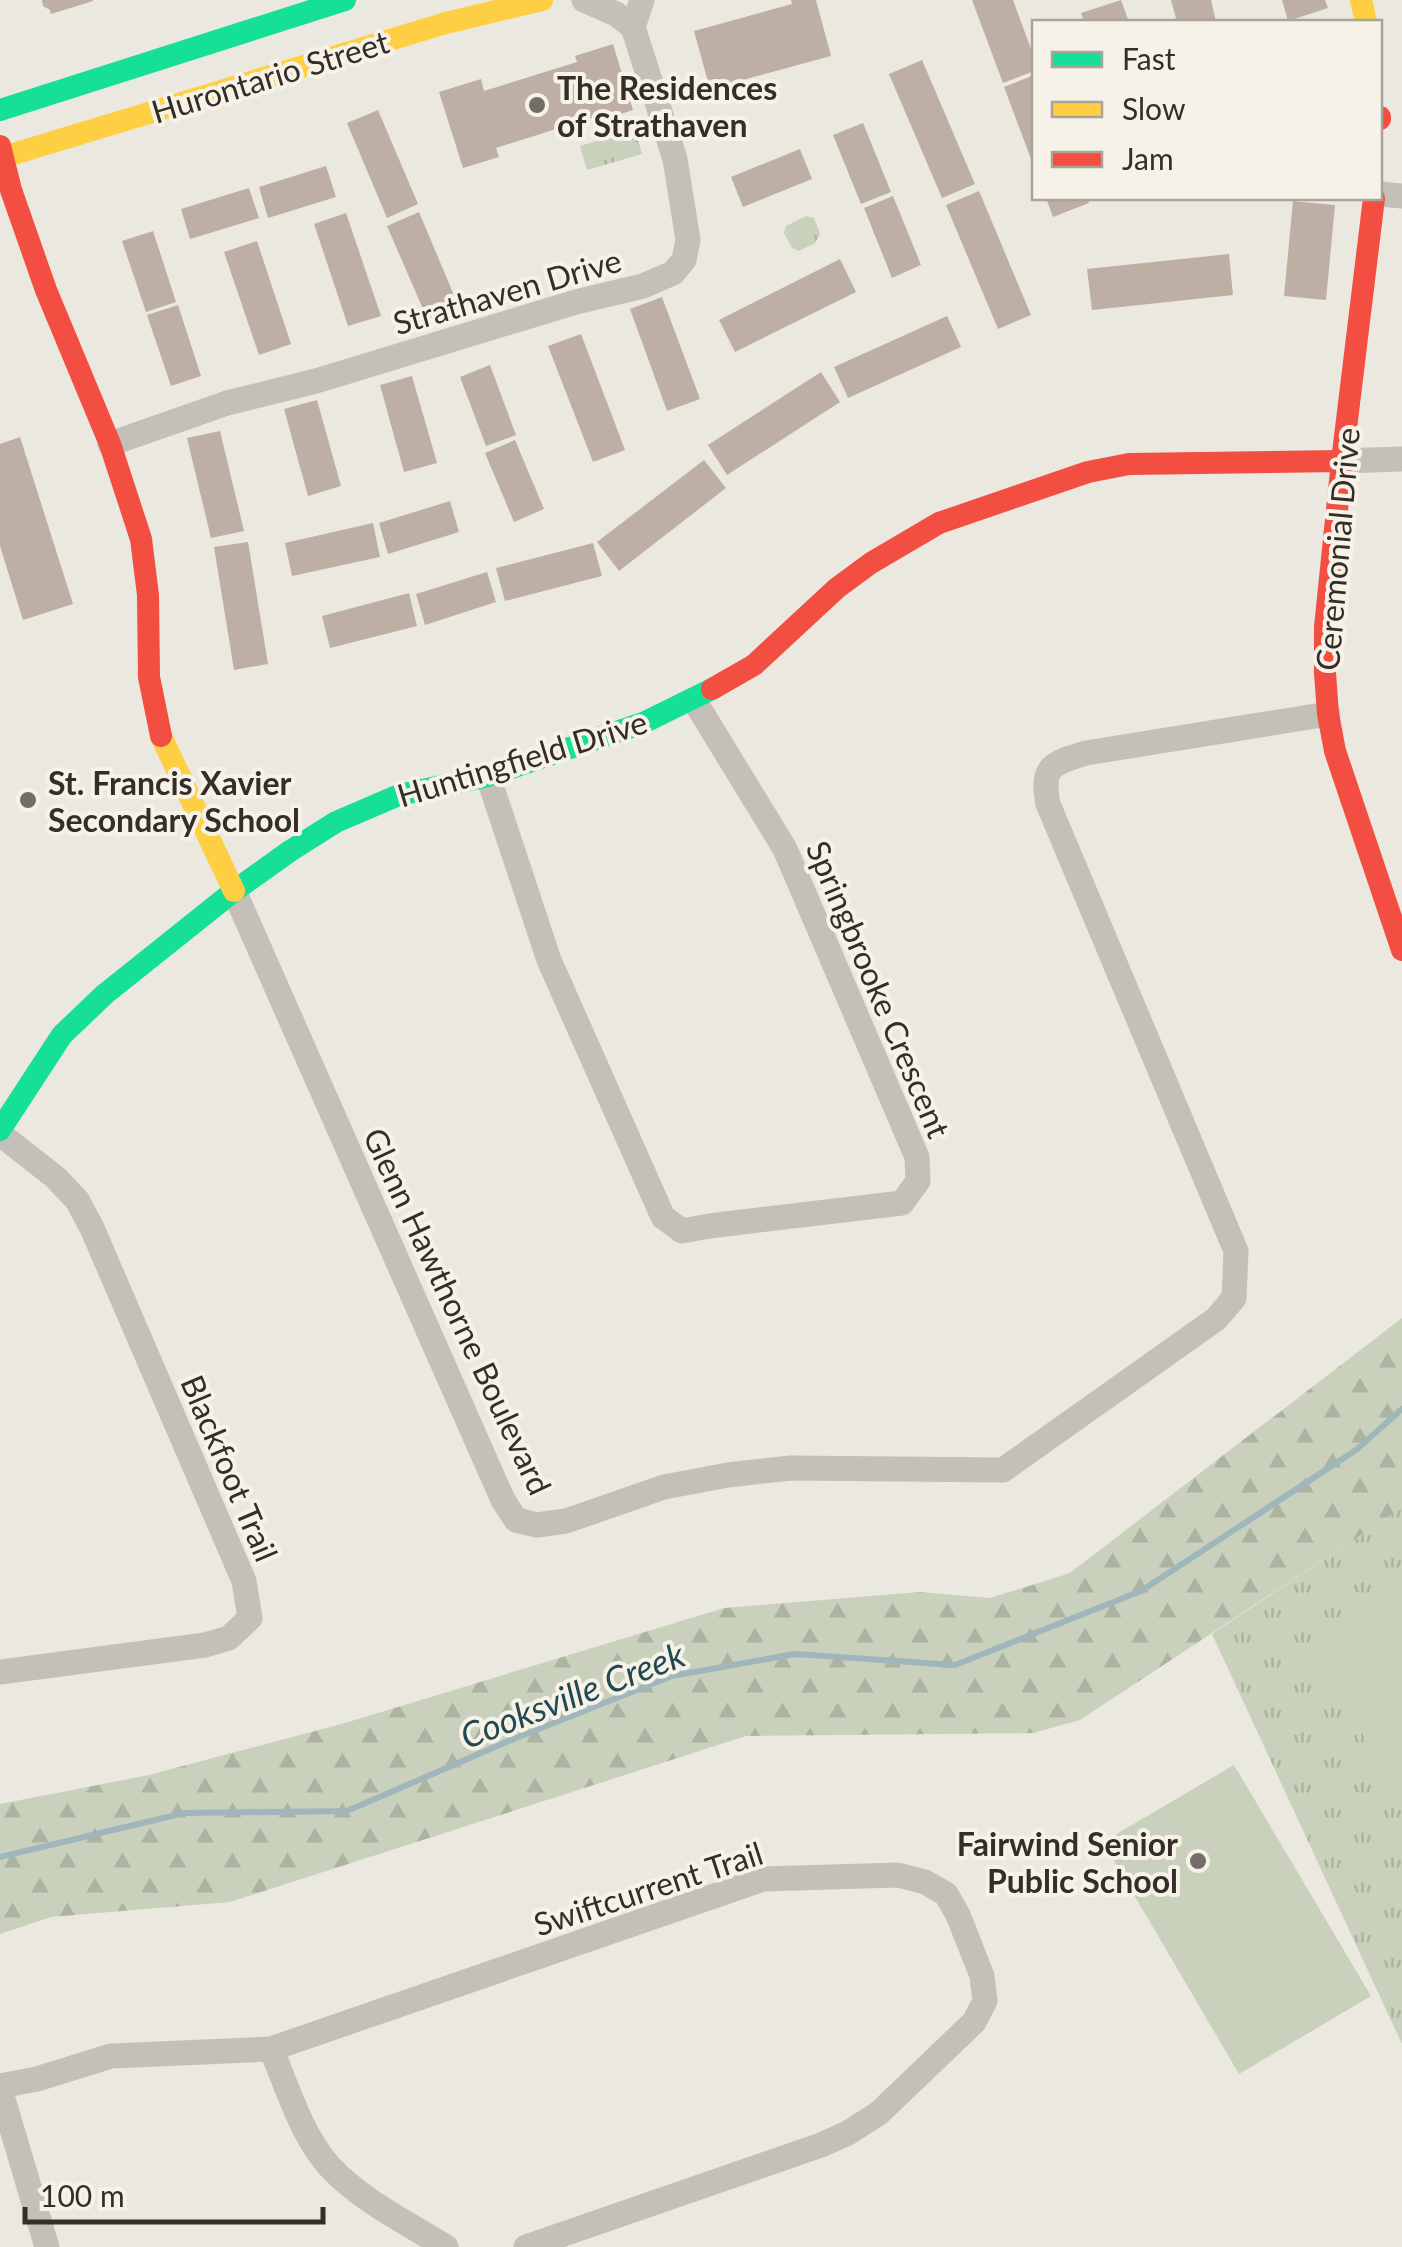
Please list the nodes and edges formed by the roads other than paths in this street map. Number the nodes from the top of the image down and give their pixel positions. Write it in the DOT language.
graph roads {
  1 [pos="345,0"];
  2 [pos="543,0"];
  3 [pos="584,0"];
  4 [pos="642,0"];
  5 [pos="633,26"];
  6 [pos="0,110"];
  7 [pos="1,154"];
  8 [pos="1376,200"];
  9 [pos="110,444"];
  10 [pos="1342,460"];
  11 [pos="1402,460"];
  12 [pos="694,700"];
  13 [pos="1328,714"];
  14 [pos="488,776"];
  15 [pos="234,891"];
  16 [pos="1402,950"];
  17 [pos="0,1132"];
  18 [pos="0,1672"];
  19 [pos="271,2049"];
  20 [pos="0,2088"];
  21 [pos="48,2247"];
  22 [pos="446,2247"];
  23 [pos="526,2247"];
  1 -- 6 [label="street, Hurontario Street"];
  2 -- 7 [label="street, Hurontario Street"];
  3 -- 5 [label="street"];
  4 -- 5 [label="street"];
  5 -- 9 [label="street, Strathaven Drive"];
  7 -- 9 [label="street, Glenn Hawthorne Boulevard"];
  8 -- 10 [label="street, Ceremonial Drive"];
  9 -- 15 [label="street, Glenn Hawthorne Boulevard"];
  10 -- 11 [label="street"];
  10 -- 12 [label="street, Huntingfield Drive"];
  10 -- 13 [label="street, Ceremonial Drive"];
  12 -- 14 [label="street, Huntingfield Drive"];
  12 -- 14 [label="street, Springbrooke Crescent"];
  13 -- 15 [label="street, Glenn Hawthorne Boulevard"];
  13 -- 16 [label="street, Ceremonial Drive"];
  14 -- 15 [label="street, Huntingfield Drive"];
  15 -- 17 [label="street, Huntingfield Drive"];
  17 -- 18 [label="street, Blackfoot Trail"];
  19 -- 20 [label="street, Swiftcurrent Trail"];
  19 -- 22 [label="street"];
  19 -- 23 [label="street, Swiftcurrent Trail"];
  20 -- 21 [label="street"];
}
